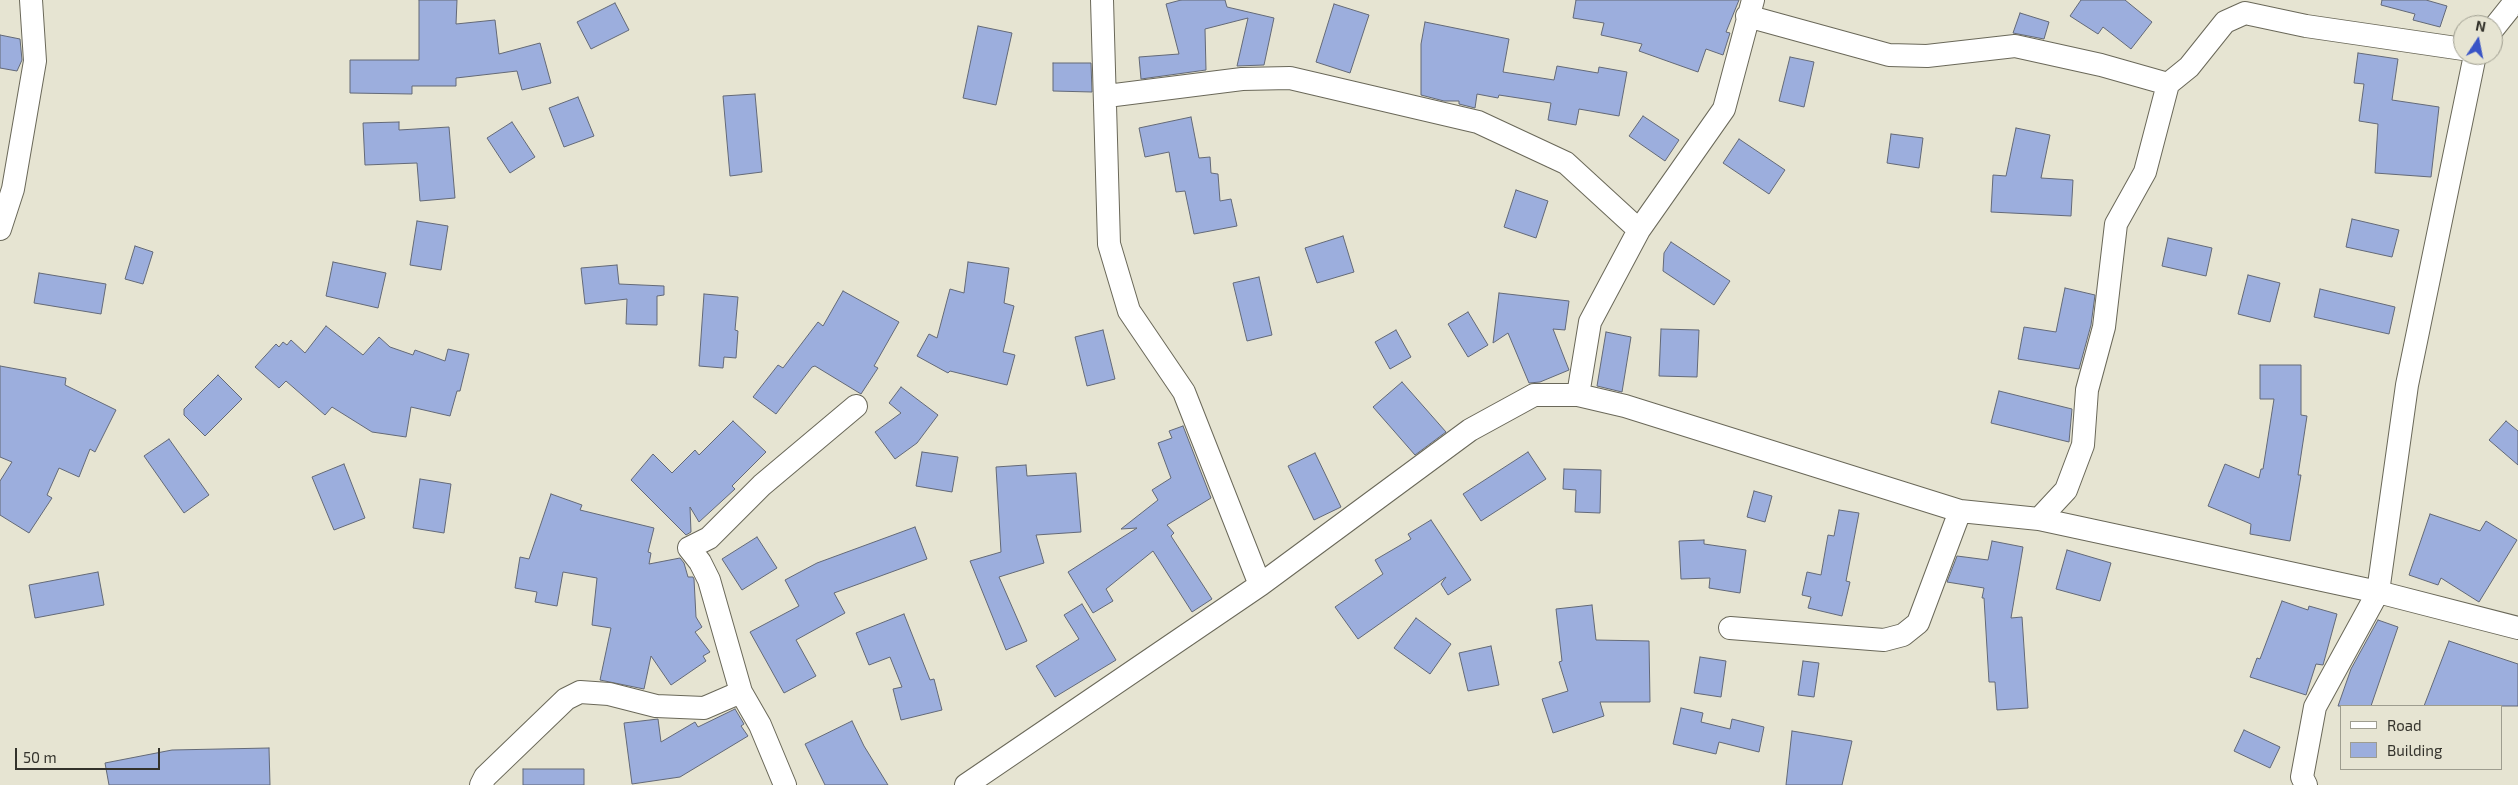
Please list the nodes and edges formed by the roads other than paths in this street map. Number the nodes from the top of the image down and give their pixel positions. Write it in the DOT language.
graph roads {
  1 [pos="31,0"];
  2 [pos="1102,0"];
  3 [pos="2518,3"];
  4 [pos="1750,8"];
  5 [pos="2503,16"];
  6 [pos="2453,48"];
  7 [pos="2473,65"];
  8 [pos="2168,84"];
  9 [pos="1107,96"];
  10 [pos="0,229"];
  11 [pos="1639,230"];
  12 [pos="1578,395"];
  13 [pos="856,406"];
  14 [pos="1960,511"];
  15 [pos="2039,519"];
  16 [pos="1260,585"];
  17 [pos="2378,592"];
  18 [pos="1730,628"];
  19 [pos="2518,628"];
  20 [pos="741,692"];
  21 [pos="481,785"];
  22 [pos="785,785"];
  23 [pos="966,785"];
  24 [pos="2306,785"];
  1 -- 10 [label="street"];
  2 -- 9 [label="street"];
  3 -- 5 [label="street"];
  4 -- 8 [label="street"];
  4 -- 11 [label="street"];
  6 -- 8 [label="street"];
  7 -- 17 [label="street"];
  8 -- 15 [label="street"];
  9 -- 11 [label="street"];
  9 -- 16 [label="street"];
  11 -- 12 [label="street"];
  12 -- 14 [label="street"];
  12 -- 16 [label="street"];
  13 -- 20 [label="street"];
  14 -- 15 [label="street"];
  14 -- 18 [label="street"];
  15 -- 17 [label="street"];
  16 -- 23 [label="street"];
  17 -- 19 [label="street"];
  17 -- 24 [label="street"];
  20 -- 21 [label="street"];
  20 -- 22 [label="street"];
}
